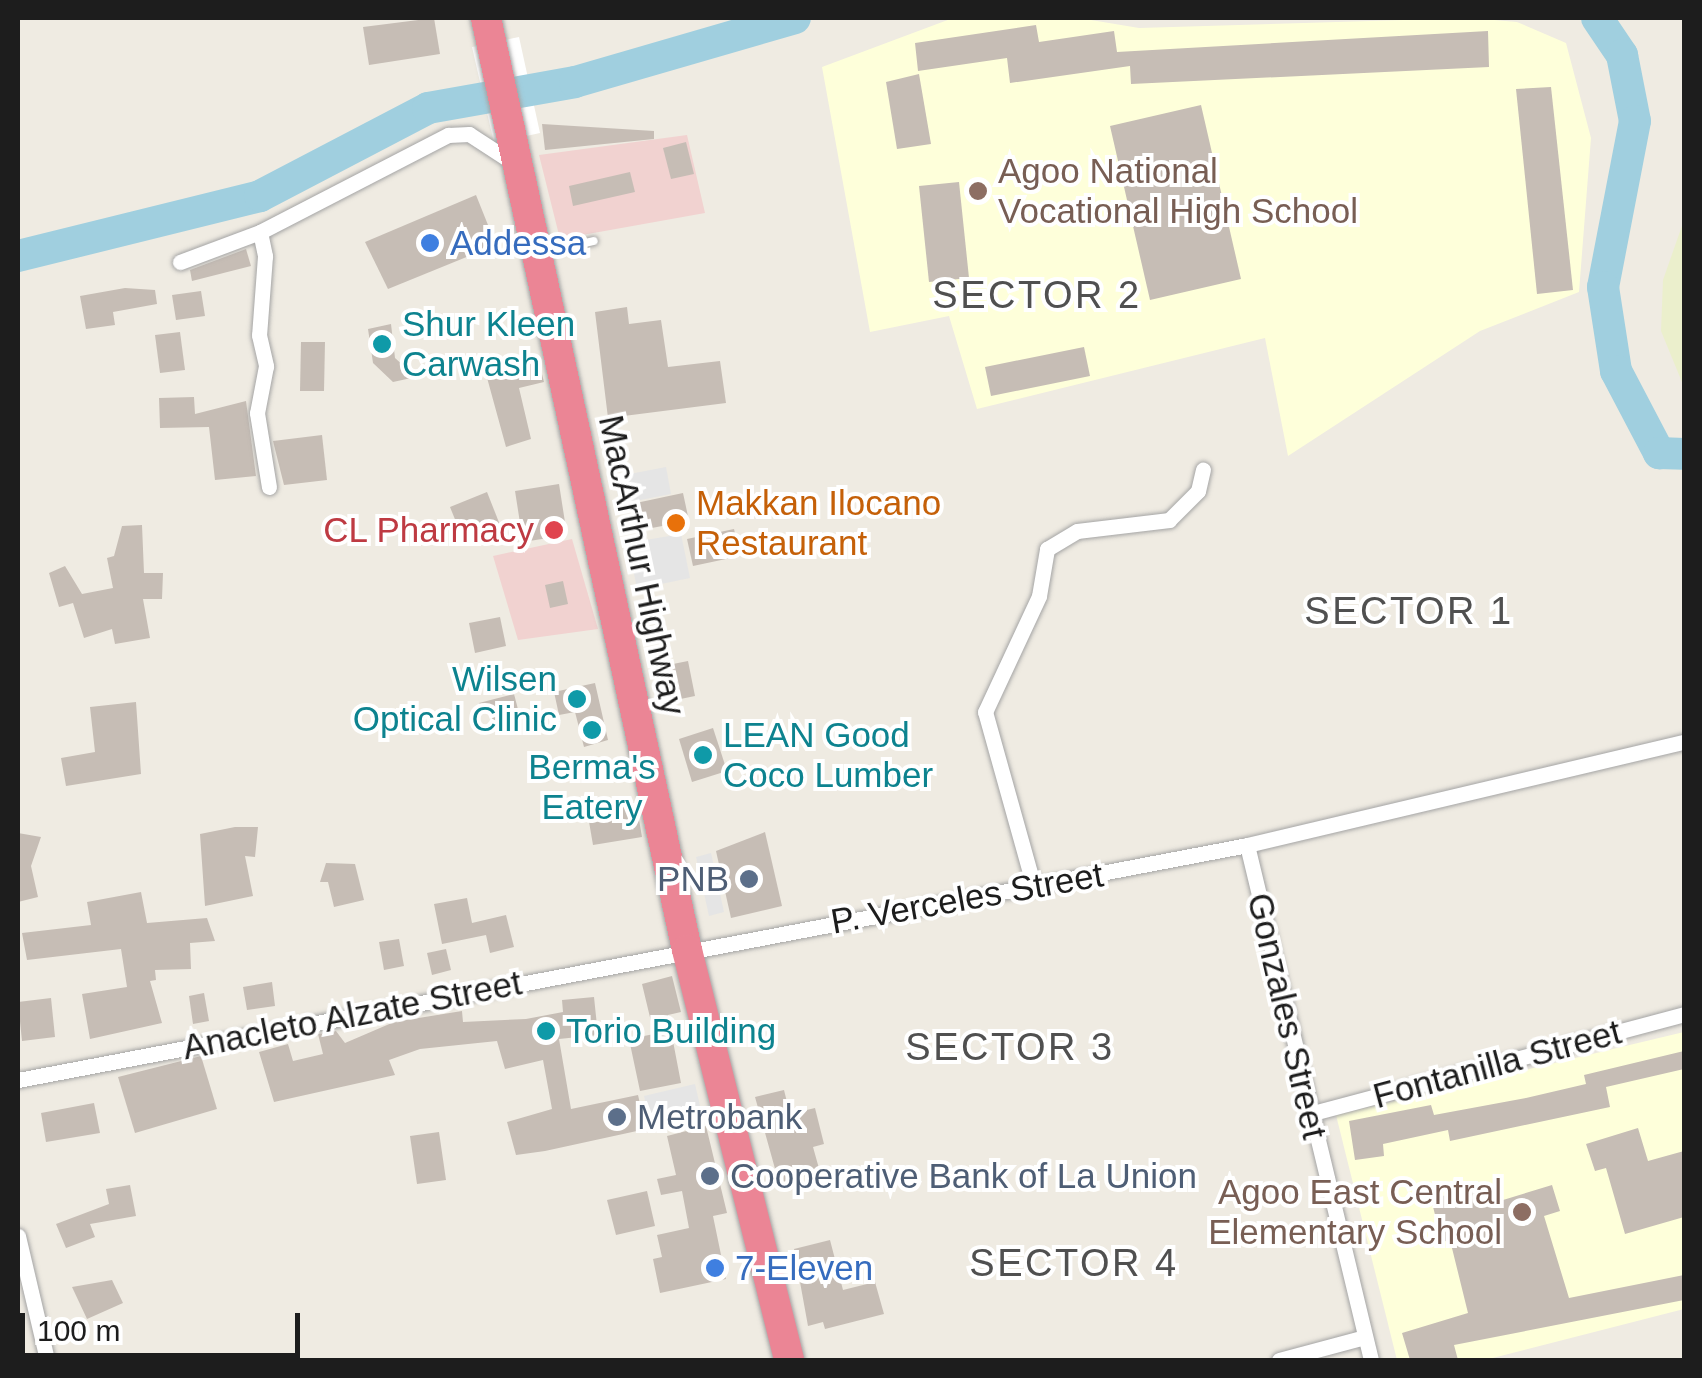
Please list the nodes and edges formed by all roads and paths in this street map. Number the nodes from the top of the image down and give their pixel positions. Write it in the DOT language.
graph roads {
  1 [pos="489,30"];
  2 [pos="516,152"];
  3 [pos="260,232"];
  4 [pos="594,240"];
  5 [pos="537,254"];
  6 [pos="180,262"];
  7 [pos="1203,470"];
  8 [pos="268,488"];
  9 [pos="1684,742"];
  10 [pos="1247,846"];
  11 [pos="1034,886"];
  12 [pos="687,950"];
  13 [pos="1684,1014"];
  14 [pos="18,1080"];
  15 [pos="1309,1114"];
  16 [pos="18,1236"];
  17 [pos="1365,1336"];
  18 [pos="48,1360"];
  19 [pos="789,1360"];
  20 [pos="1279,1360"];
  21 [pos="1371,1360"];
  1 -- 2 [label="highway, MacArthur Highway"];
  2 -- 3 [label="street"];
  2 -- 5 [label="highway, MacArthur Highway"];
  3 -- 6 [label="street"];
  3 -- 8 [label="street"];
  4 -- 5 [label="lane"];
  5 -- 12 [label="highway, MacArthur Highway"];
  7 -- 11 [label="street"];
  9 -- 10 [label="street, P. Verceles Street"];
  10 -- 11 [label="street, P. Verceles Street"];
  10 -- 15 [label="street, Gonzales Street"];
  11 -- 12 [label="street, P. Verceles Street"];
  12 -- 14 [label="street, Anacleto Alzate Street"];
  12 -- 19 [label="highway, MacArthur Highway"];
  13 -- 15 [label="street, Fontanilla Street"];
  15 -- 17 [label="street, Gonzales Street"];
  16 -- 18 [label="street"];
  17 -- 20 [label="street"];
  17 -- 21 [label="street, Gonzales Street"];
}
